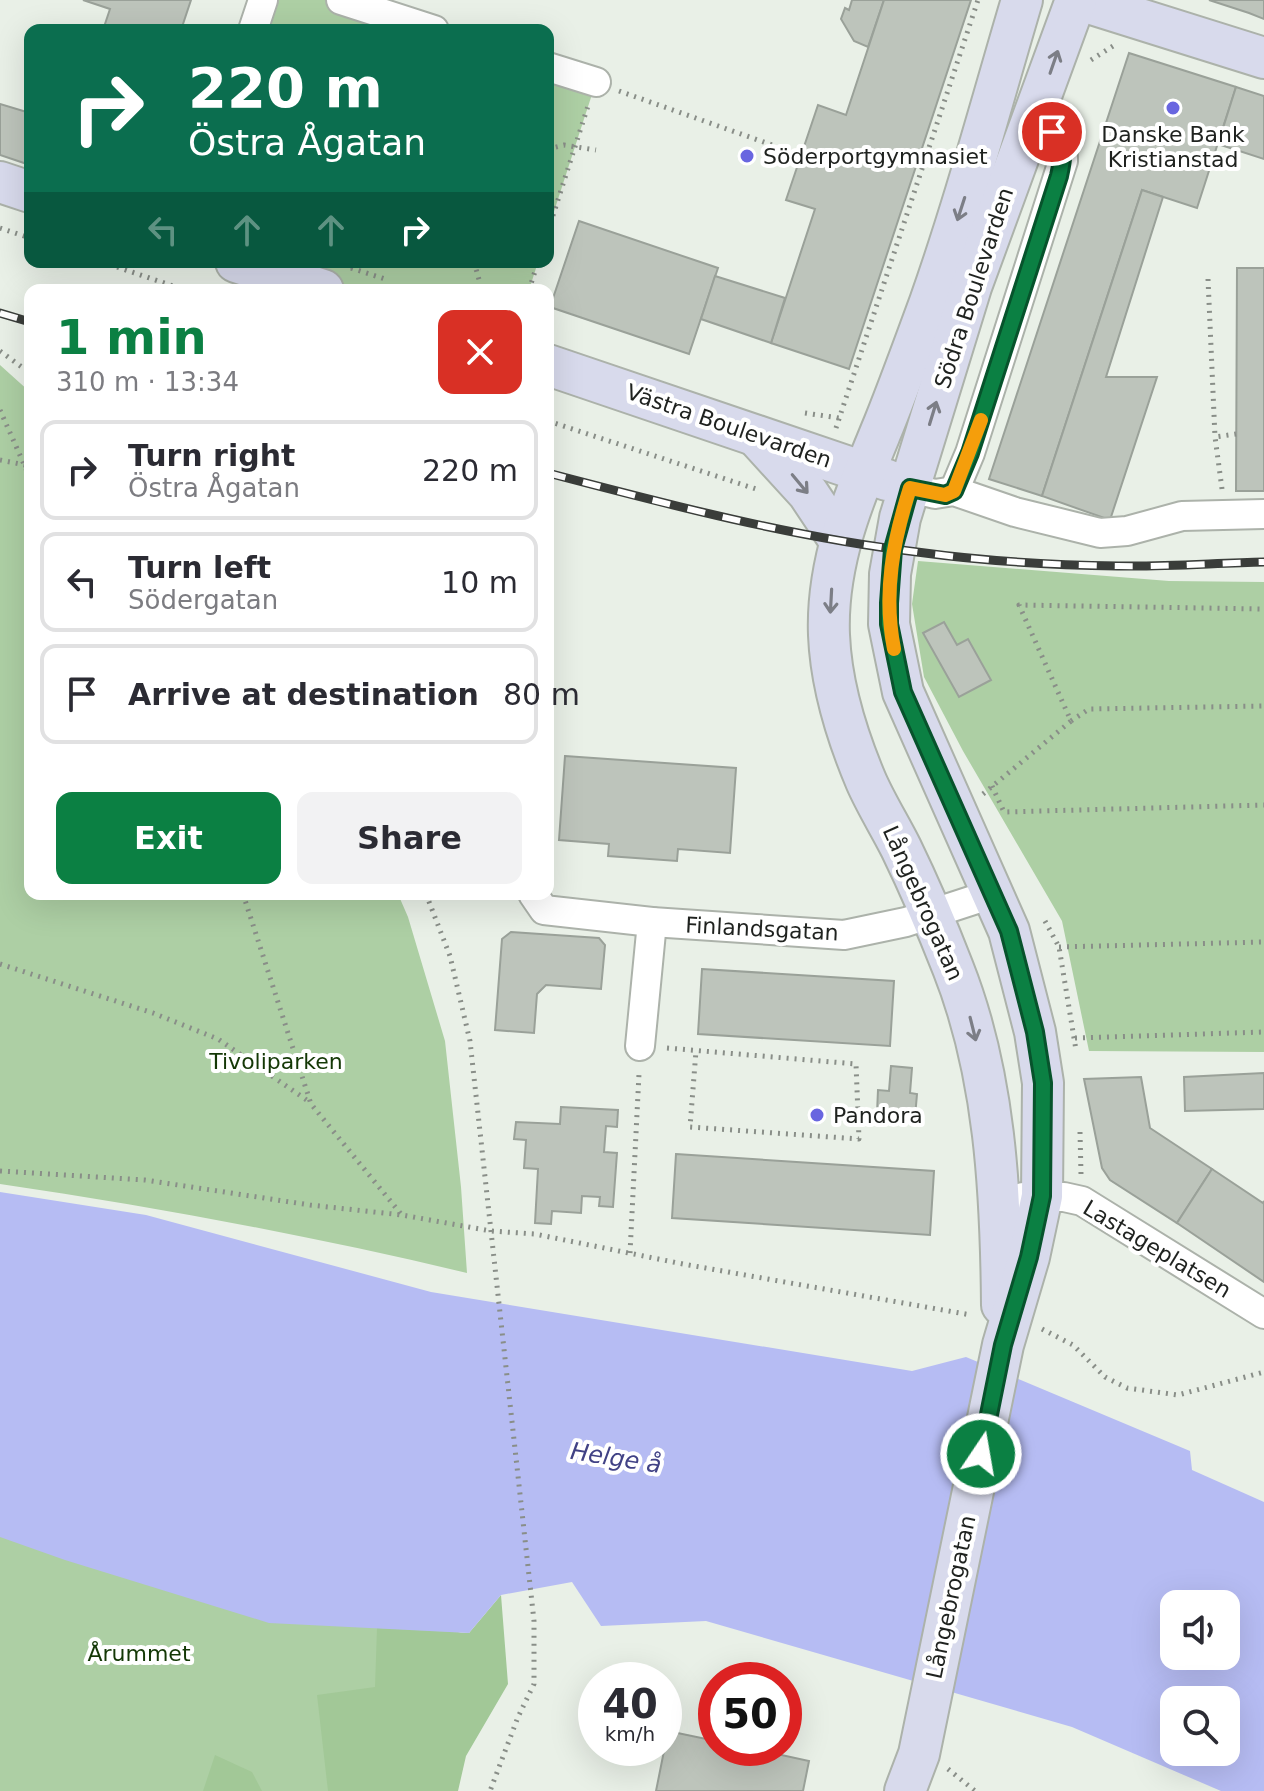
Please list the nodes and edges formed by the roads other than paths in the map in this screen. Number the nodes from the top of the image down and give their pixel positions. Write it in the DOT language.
graph roads {
  1 [pos="263,0"];
  2 [pos="341,0"];
  3 [pos="1022,0"];
  4 [pos="1078,0"];
  5 [pos="255,24"];
  6 [pos="415,24"];
  7 [pos="1264,58"];
  8 [pos="554,69"];
  9 [pos="596,82"];
  10 [pos="1032,120"];
  11 [pos="0,182"];
  12 [pos="24,190"];
  13 [pos="287,268"];
  14 [pos="338,274"];
  15 [pos="554,367"];
  16 [pos="753,433"];
  17 [pos="863,471"];
  18 [pos="910,488"];
  19 [pos="954,491"];
  20 [pos="1264,514"];
  21 [pos="840,541"];
  22 [pos="995,893"];
  23 [pos="537,900"];
  24 [pos="930,914"];
  25 [pos="652,922"];
  26 [pos="640,1046"];
  27 [pos="1042,1196"];
  28 [pos="998,1198"];
  29 [pos="1264,1314"];
  30 [pos="1004,1336"];
  31 [pos="927,1760"];
  32 [pos="905,1791"];
  1 -- 5 [label="street"];
  2 -- 6 [label="street"];
  3 -- 17 [label="main road, Södra Boulevarden, one-way"];
  4 -- 7 [label="main road"];
  10 -- 4 [label="main road, Södra Boulevarden, one-way"];
  8 -- 9 [label="street"];
  18 -- 10 [label="main road, Södra Boulevarden, one-way"];
  10 -- 19 [label="street"];
  11 -- 12 [label="main road"];
  13 -- 14 [label="main road"];
  15 -- 16 [label="main road, Västra Boulevarden"];
  16 -- 17 [label="main road, Västra Boulevarden"];
  16 -- 21 [label="main road, one-way"];
  17 -- 18 [label="main road, Västra Boulevarden"];
  17 -- 21 [label="main road, Långebrogatan"];
  18 -- 19 [label="street"];
  18 -- 22 [label="main road, Långebrogatan"];
  19 -- 20 [label="street"];
  21 -- 24 [label="main road, Långebrogatan, one-way"];
  22 -- 24 [label="street, Finlandsgatan"];
  22 -- 27 [label="main road, Långebrogatan"];
  23 -- 25 [label="street, Finlandsgatan"];
  24 -- 25 [label="street, Finlandsgatan"];
  24 -- 28 [label="main road, Långebrogatan, one-way"];
  25 -- 26 [label="street"];
  27 -- 28 [label="street, Lastageplatsen"];
  27 -- 29 [label="street, Lastageplatsen"];
  27 -- 30 [label="main road, Långebrogatan"];
  28 -- 30 [label="main road, Långebrogatan"];
  30 -- 31 [label="main road, Långebrogatan"];
  31 -- 32 [label="main road, Långebrogatan"];
}
